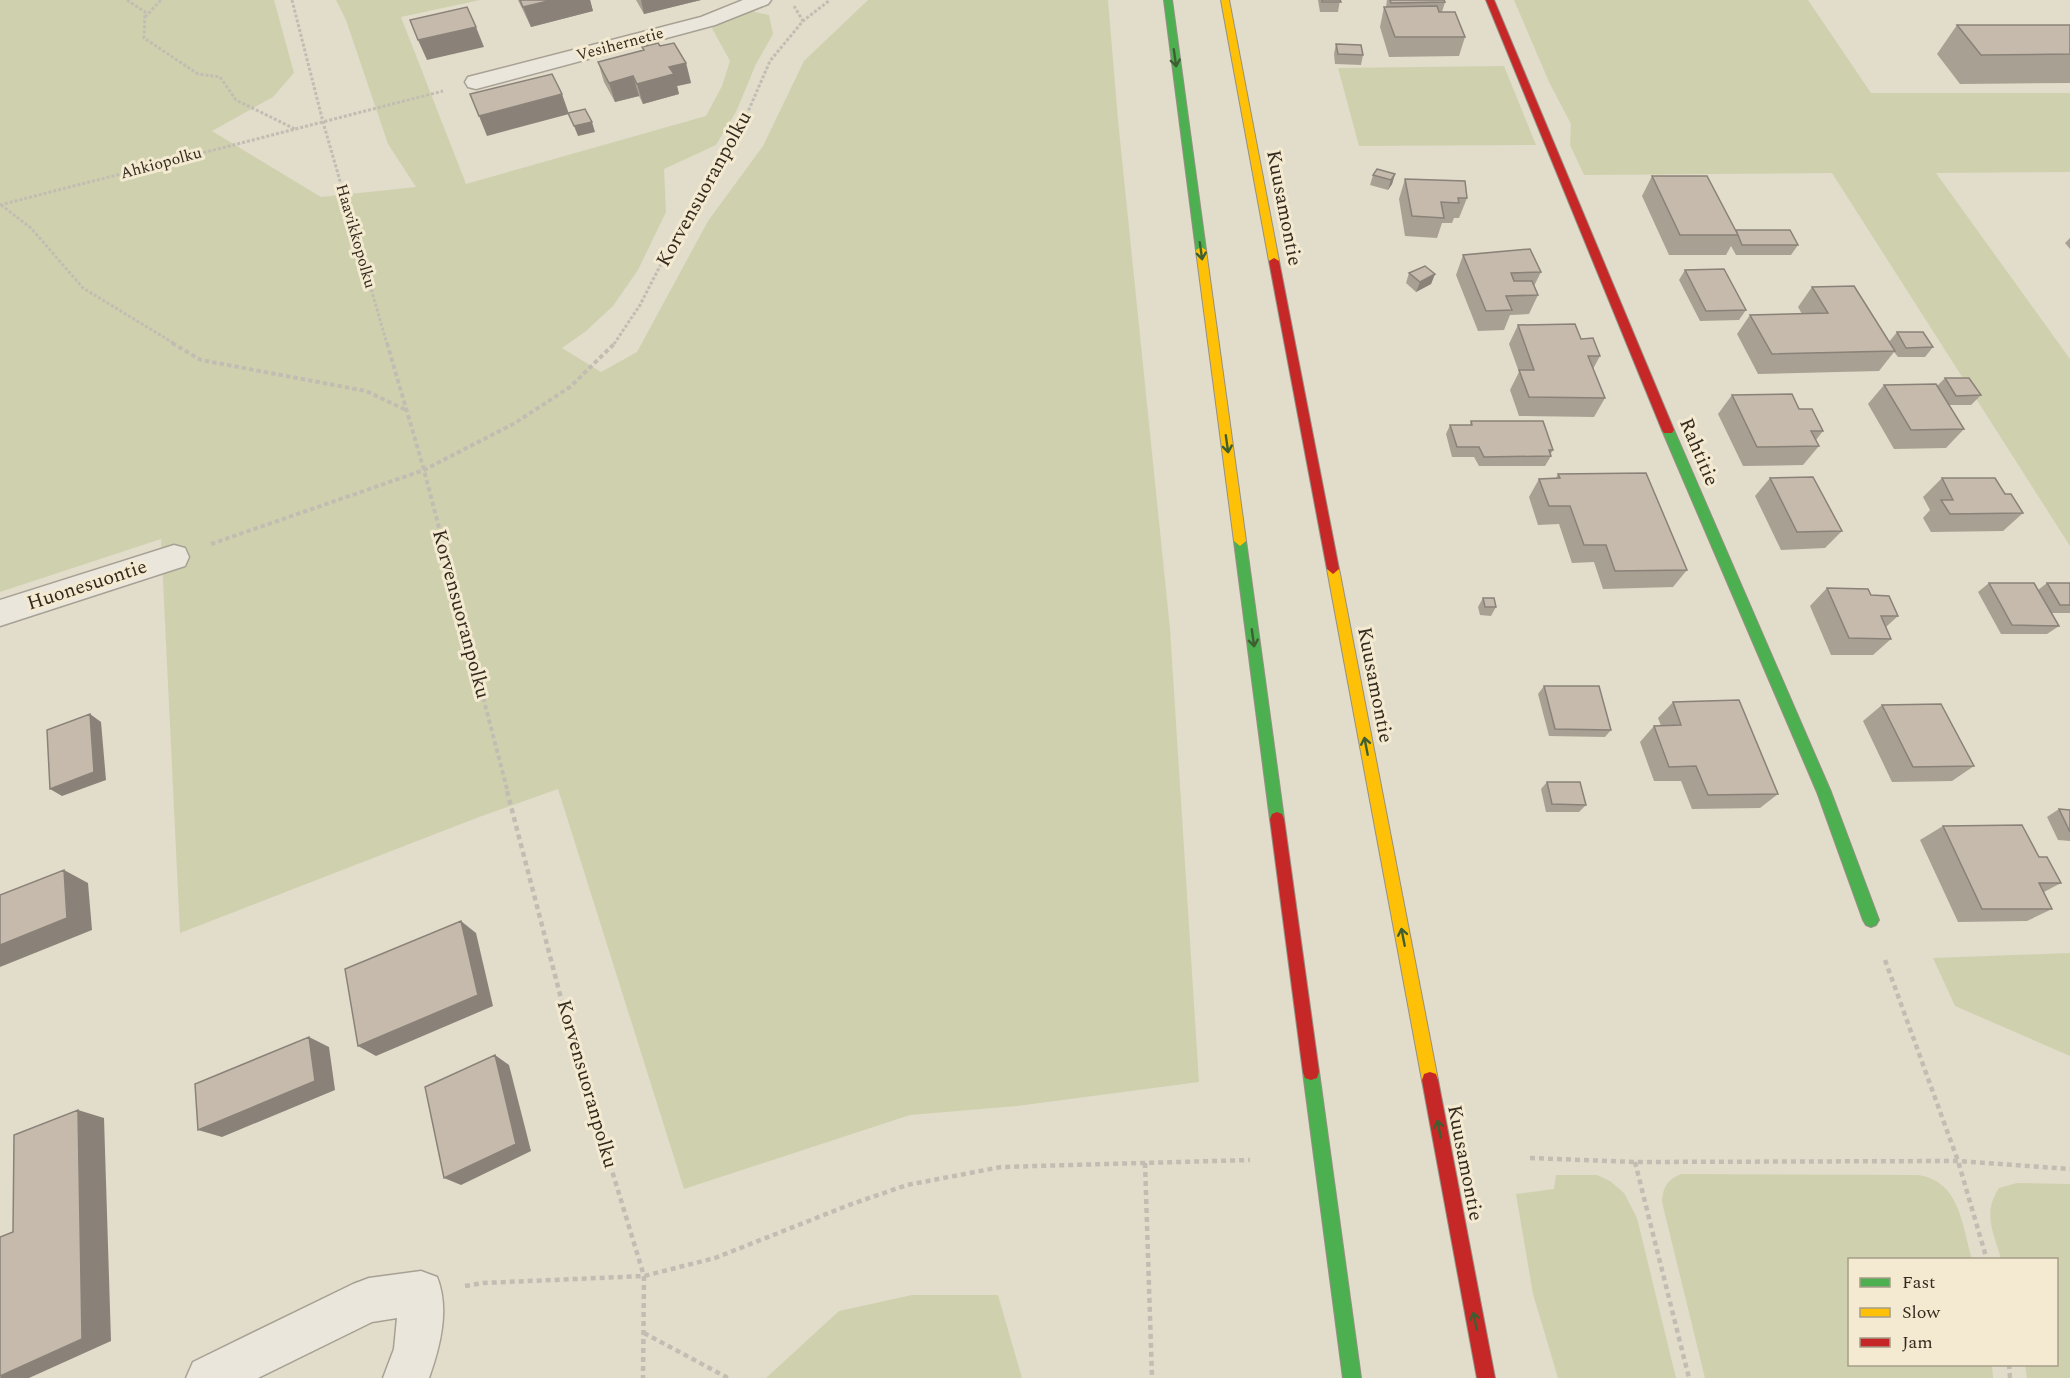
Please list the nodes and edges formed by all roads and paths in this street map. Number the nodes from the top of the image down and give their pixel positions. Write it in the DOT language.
graph roads {
  1 [pos="127,0"];
  2 [pos="162,0"];
  3 [pos="292,0"];
  4 [pos="761,0"];
  5 [pos="791,0"];
  6 [pos="830,0"];
  7 [pos="1168,0"];
  8 [pos="1225,0"];
  9 [pos="1490,0"];
  10 [pos="144,18"];
  11 [pos="803,21"];
  12 [pos="476,82"];
  13 [pos="323,122"];
  14 [pos="295,129"];
  15 [pos="0,205"];
  16 [pos="406,410"];
  17 [pos="424,470"];
  18 [pos="174,557"];
  19 [pos="0,614"];
  20 [pos="1870,920"];
  21 [pos="1530,1158"];
  22 [pos="1251,1160"];
  23 [pos="1958,1161"];
  24 [pos="1635,1162"];
  25 [pos="1145,1163"];
  26 [pos="2070,1168"];
  27 [pos="1986,1258"];
  28 [pos="644,1276"];
  29 [pos="422,1293"];
  30 [pos="644,1333"];
  31 [pos="209,1378"];
  32 [pos="406,1378"];
  33 [pos="643,1378"];
  34 [pos="728,1378"];
  35 [pos="1152,1378"];
  36 [pos="1352,1378"];
  37 [pos="1486,1378"];
  38 [pos="1689,1378"];
  1 -- 10 [label="path"];
  2 -- 10 [label="path"];
  3 -- 13 [label="path, Haavikkopolku"];
  4 -- 12 [label="street, Vesihernetie"];
  5 -- 11 [label="path"];
  6 -- 11 [label="path, Korvensuoranpolku"];
  7 -- 36 [label="main road, one-way"];
  37 -- 8 [label="main road, Kuusamontie, one-way"];
  9 -- 20 [label="main road, Rahtitie"];
  10 -- 14 [label="path"];
  11 -- 17 [label="path, Korvensuoranpolku"];
  12 -- 13 [label="path, Ahkiopolku"];
  13 -- 14 [label="path, Ahkiopolku"];
  13 -- 16 [label="path, Haavikkopolku"];
  14 -- 15 [label="path, Ahkiopolku"];
  15 -- 16 [label="path"];
  16 -- 17 [label="path, Haavikkopolku"];
  17 -- 18 [label="path"];
  17 -- 28 [label="path, Korvensuoranpolku"];
  18 -- 19 [label="street, Huonesuontie"];
  20 -- 23 [label="path"];
  21 -- 24 [label="path"];
  22 -- 25 [label="path"];
  23 -- 24 [label="path"];
  23 -- 26 [label="path"];
  23 -- 27 [label="path"];
  24 -- 38 [label="path"];
  25 -- 28 [label="path"];
  25 -- 35 [label="path"];
  28 -- 29 [label="path"];
  28 -- 30 [label="path, Korvensuoranpolku"];
  29 -- 31 [label="street"];
  29 -- 32 [label="street"];
  30 -- 33 [label="path, Korvensuoranpolku"];
  30 -- 34 [label="path"];
}
